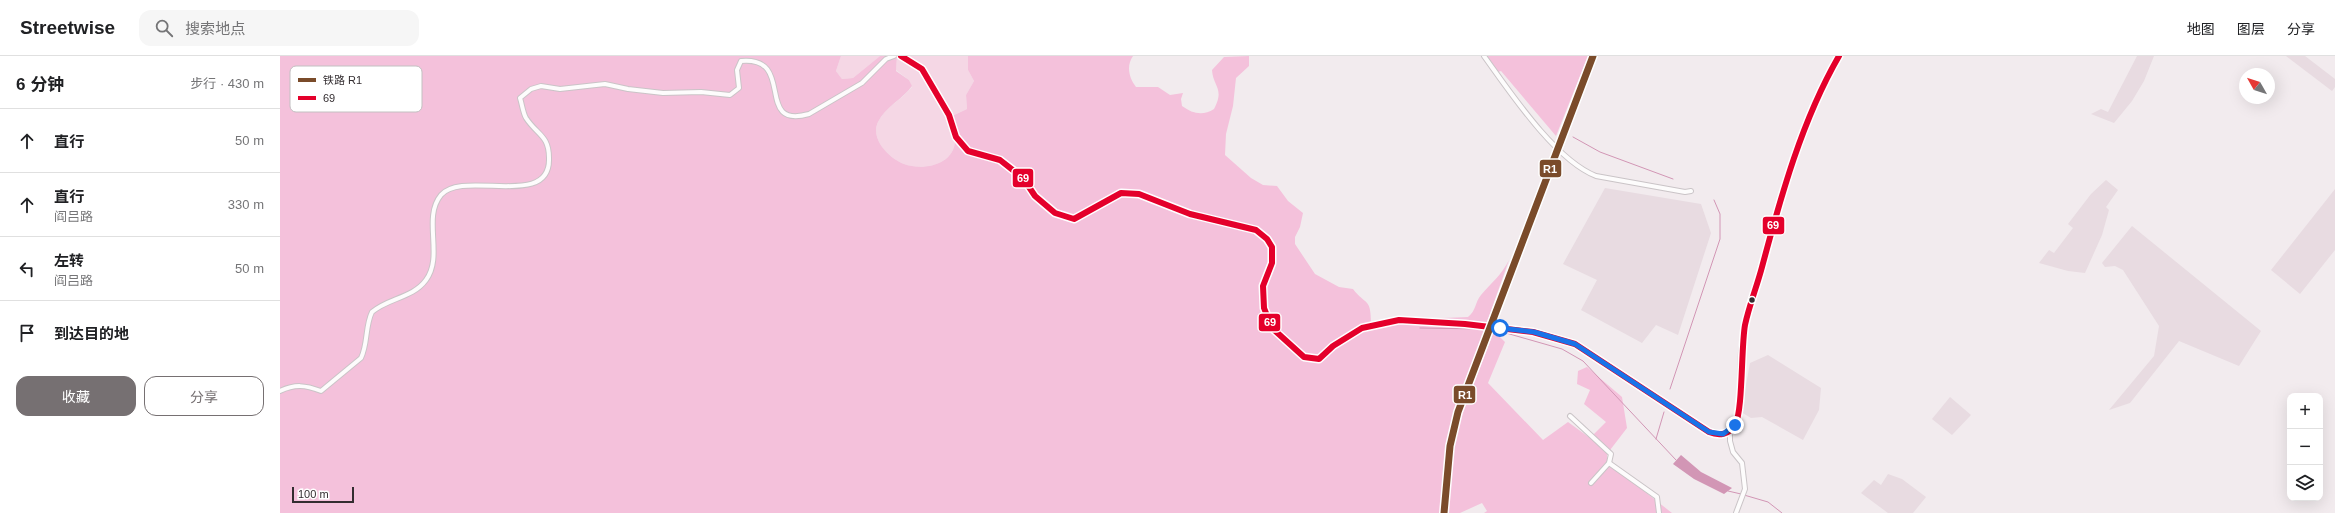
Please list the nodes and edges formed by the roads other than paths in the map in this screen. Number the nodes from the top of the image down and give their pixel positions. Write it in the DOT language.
graph roads {
  1 [pos="894,56"];
  2 [pos="901,56"];
  3 [pos="1484,56"];
  4 [pos="1839,56"];
  5 [pos="1691,191"];
  6 [pos="1484,326"];
  7 [pos="1500,328"];
  8 [pos="280,391"];
  9 [pos="1570,416"];
  10 [pos="1730,430"];
  11 [pos="1609,463"];
  12 [pos="1591,483"];
  13 [pos="1659,513"];
  14 [pos="1736,513"];
  1 -- 8 [label="street"];
  2 -- 6 [label="street"];
  3 -- 5 [label="street"];
  4 -- 10 [label="street"];
  7 -- 10 [label="street"];
  9 -- 11 [label="street"];
  10 -- 14 [label="street"];
  11 -- 12 [label="street"];
  11 -- 13 [label="street"];
}
